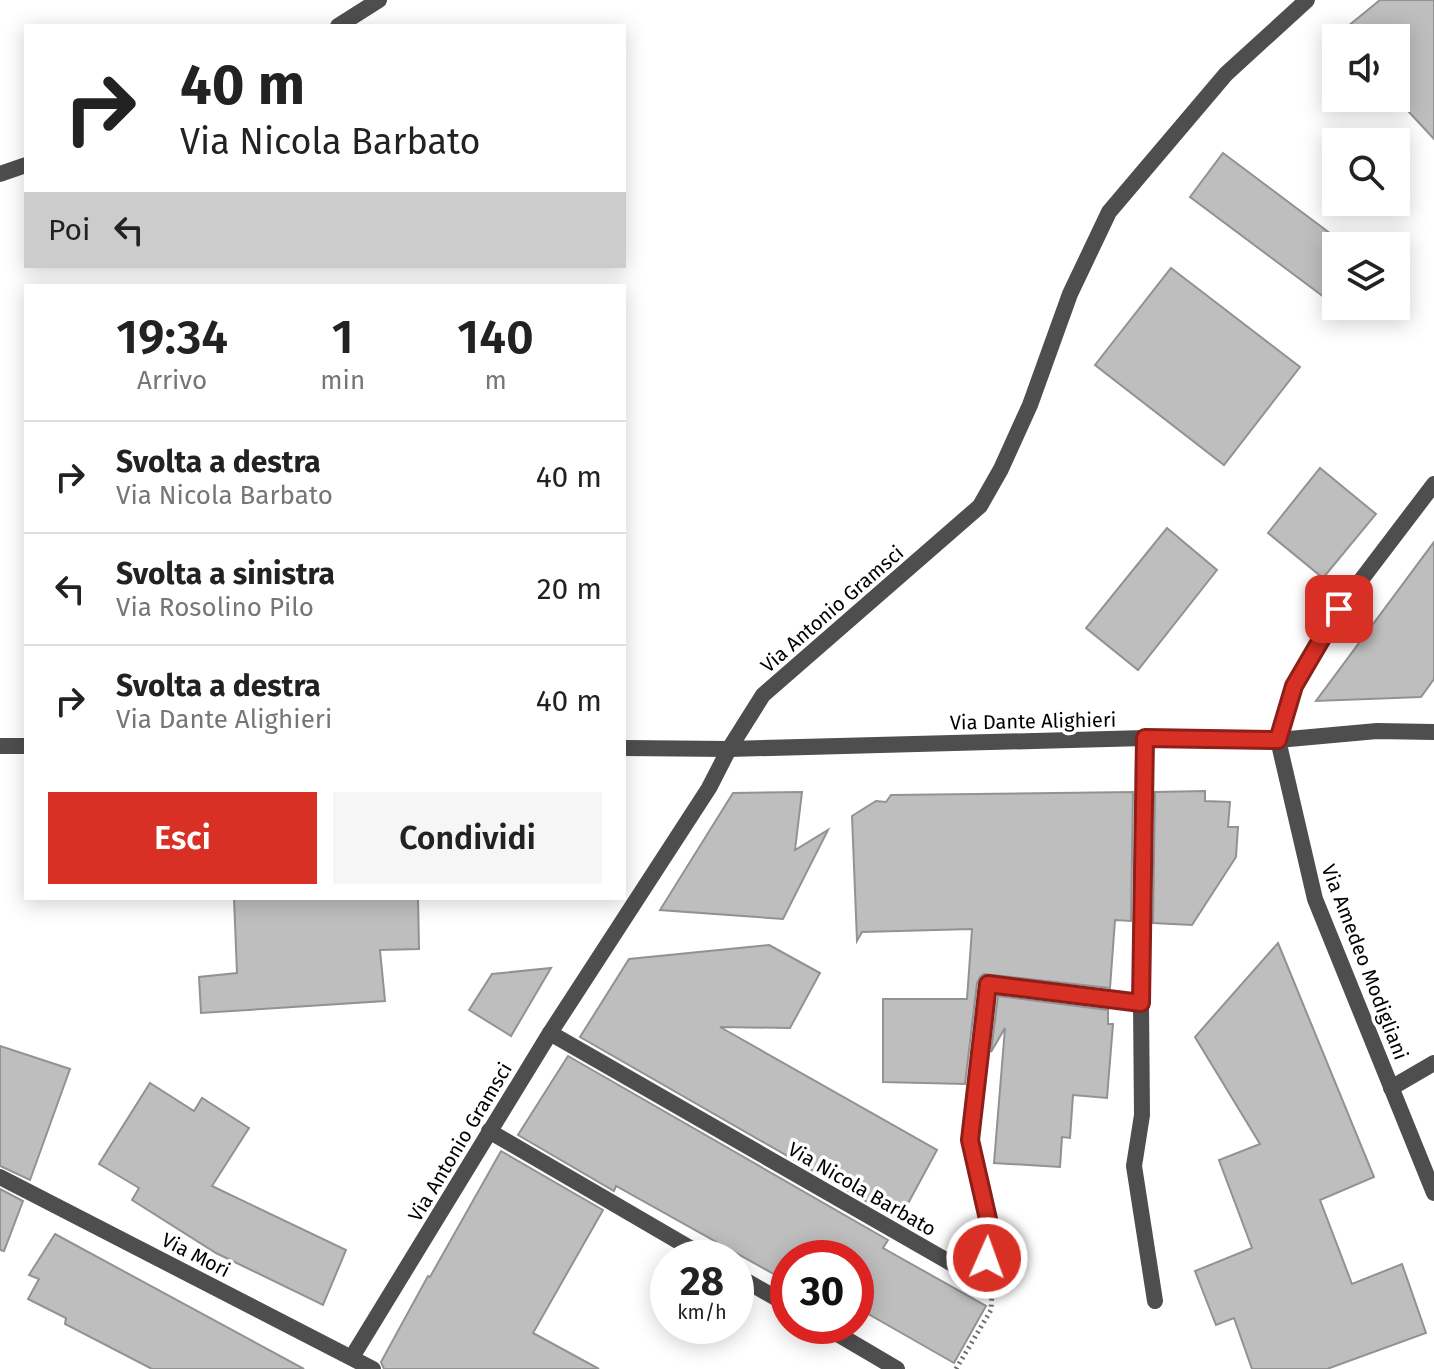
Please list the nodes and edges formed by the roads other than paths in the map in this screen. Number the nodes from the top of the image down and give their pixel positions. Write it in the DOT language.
graph roads {
  1 [pos="379,0"];
  2 [pos="1307,0"];
  3 [pos="341,24"];
  4 [pos="24,166"];
  5 [pos="0,174"];
  6 [pos="1434,484"];
  7 [pos="1434,732"];
  8 [pos="1145,738"];
  9 [pos="1278,740"];
  10 [pos="0,746"];
  11 [pos="24,746"];
  12 [pos="626,748"];
  13 [pos="729,749"];
  14 [pos="1141,1003"];
  15 [pos="550,1033"];
  16 [pos="1434,1063"];
  17 [pos="1391,1088"];
  18 [pos="489,1131"];
  19 [pos="0,1177"];
  20 [pos="1434,1193"];
  21 [pos="676,1240"];
  22 [pos="1155,1301"];
  23 [pos="855,1344"];
  24 [pos="352,1357"];
  25 [pos="373,1369"];
  26 [pos="897,1369"];
  1 -- 3 [label="street"];
  2 -- 13 [label="street, Via Antonio Gramsci"];
  4 -- 5 [label="street"];
  6 -- 9 [label="street"];
  7 -- 9 [label="street, Via Dante Alighieri"];
  8 -- 9 [label="street, Via Dante Alighieri"];
  8 -- 13 [label="street, Via Dante Alighieri"];
  8 -- 14 [label="street"];
  9 -- 17 [label="street, Via Amedeo Modigliani"];
  10 -- 11 [label="street"];
  12 -- 13 [label="street, Via Dante Alighieri"];
  13 -- 15 [label="street, Via Antonio Gramsci"];
  14 -- 15 [label="street, Via Nicola Barbato"];
  14 -- 22 [label="street"];
  15 -- 18 [label="street, Via Antonio Gramsci"];
  16 -- 17 [label="street"];
  17 -- 20 [label="street, Via Amedeo Modigliani"];
  18 -- 21 [label="street"];
  18 -- 24 [label="street, Via Antonio Gramsci"];
  19 -- 24 [label="street, Via Mori"];
  23 -- 26 [label="street"];
  24 -- 25 [label="street, Via Mori"];
}
